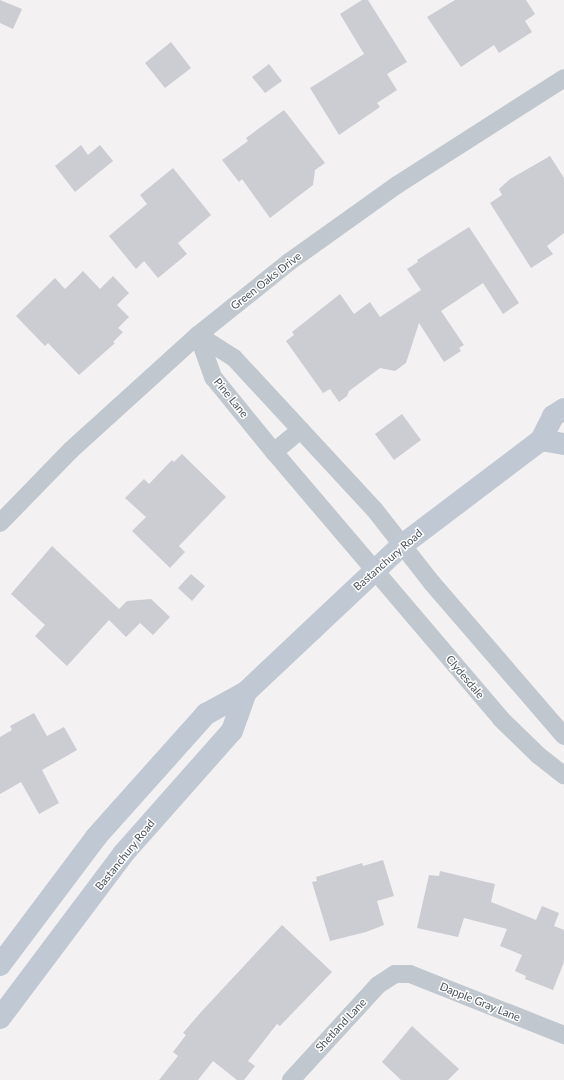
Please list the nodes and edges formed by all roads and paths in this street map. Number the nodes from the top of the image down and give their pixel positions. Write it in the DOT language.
graph roads {
  1 [pos="564,78"];
  2 [pos="198,335"];
  3 [pos="564,409"];
  4 [pos="300,430"];
  5 [pos="541,440"];
  6 [pos="564,444"];
  7 [pos="274,452"];
  8 [pos="0,523"];
  9 [pos="401,546"];
  10 [pos="374,570"];
  11 [pos="246,692"];
  12 [pos="564,736"];
  13 [pos="564,775"];
  14 [pos="0,965"];
  15 [pos="395,974"];
  16 [pos="0,1018"];
  17 [pos="564,1035"];
  18 [pos="291,1080"];
  1 -- 2 [label="street, Green Oaks Drive"];
  2 -- 4 [label="street"];
  2 -- 7 [label="street, Pine Lane"];
  2 -- 8 [label="street, Green Oaks Drive"];
  3 -- 5 [label="main road, Bastanchury Road"];
  4 -- 7 [label="street"];
  4 -- 9 [label="street"];
  5 -- 6 [label="main road"];
  5 -- 9 [label="main road, Bastanchury Road"];
  7 -- 10 [label="street, Pine Lane"];
  9 -- 10 [label="main road, Bastanchury Road"];
  9 -- 12 [label="street"];
  10 -- 11 [label="main road, Bastanchury Road"];
  10 -- 13 [label="street, Clydesdale"];
  11 -- 14 [label="main road, Bastanchury Road"];
  11 -- 16 [label="main road, Bastanchury Road"];
  15 -- 17 [label="street, Dapple Gray Lane"];
  15 -- 18 [label="street, Shetland Lane"];
}
